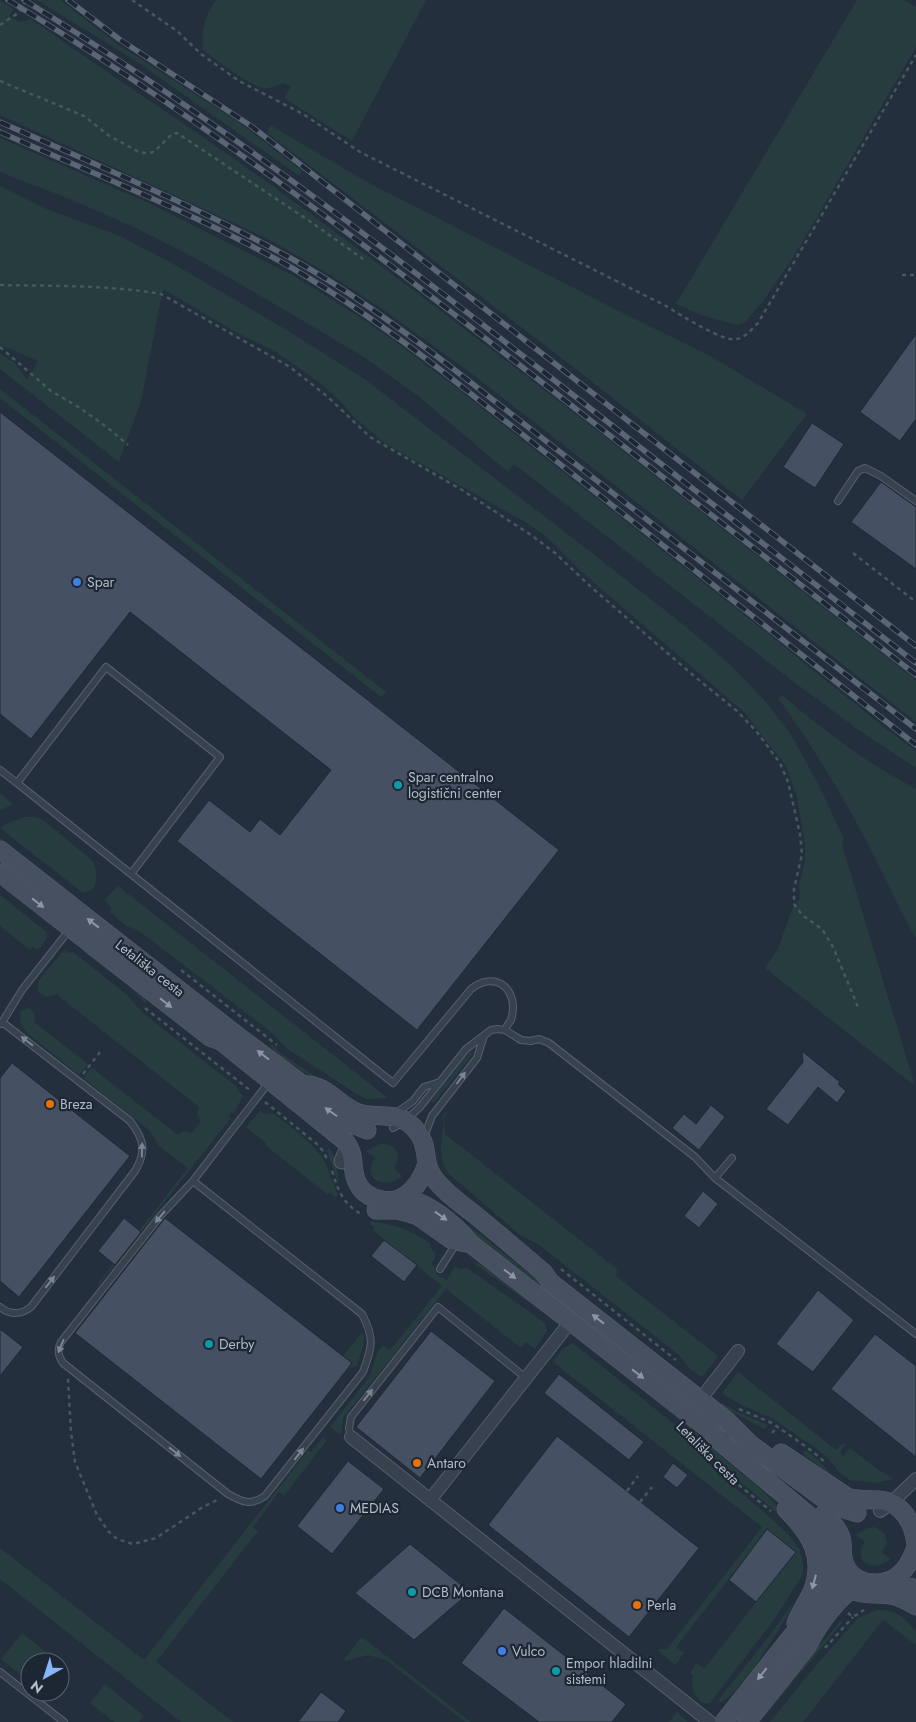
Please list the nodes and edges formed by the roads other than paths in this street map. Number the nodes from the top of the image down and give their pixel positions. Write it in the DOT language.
graph roads {
  1 [pos="838,501"];
  2 [pos="916,501"];
  3 [pos="0,770"];
  4 [pos="17,783"];
  5 [pos="0,850"];
  6 [pos="0,873"];
  7 [pos="131,874"];
  8 [pos="71,928"];
  9 [pos="1,1024"];
  10 [pos="505,1030"];
  11 [pos="484,1036"];
  12 [pos="210,1037"];
  13 [pos="440,1082"];
  14 [pos="302,1084"];
  15 [pos="266,1086"];
  16 [pos="397,1121"];
  17 [pos="367,1130"];
  18 [pos="423,1140"];
  19 [pos="346,1154"];
  20 [pos="732,1158"];
  21 [pos="424,1172"];
  22 [pos="715,1178"];
  23 [pos="193,1181"];
  24 [pos="404,1197"];
  25 [pos="465,1243"];
  26 [pos="440,1269"];
  27 [pos="0,1307"];
  28 [pos="571,1321"];
  29 [pos="916,1334"];
  30 [pos="738,1351"];
  31 [pos="526,1378"];
  32 [pos="700,1400"];
  33 [pos="732,1414"];
  34 [pos="711,1431"];
  35 [pos="352,1437"];
  36 [pos="916,1478"];
  37 [pos="774,1487"];
  38 [pos="430,1500"];
  39 [pos="886,1507"];
  40 [pos="857,1513"];
  41 [pos="914,1516"];
  42 [pos="834,1537"];
  43 [pos="916,1546"];
  44 [pos="912,1567"];
  45 [pos="834,1569"];
  46 [pos="891,1581"];
  47 [pos="863,1589"];
  48 [pos="916,1589"];
  49 [pos="916,1606"];
  50 [pos="792,1636"];
  51 [pos="0,1672"];
  52 [pos="64,1722"];
  53 [pos="710,1722"];
  54 [pos="724,1722"];
  55 [pos="747,1722"];
  1 -- 2 [label="lane"];
  3 -- 4 [label="lane"];
  4 -- 7 [label="lane"];
  4 -- 7 [label="lane"];
  14 -- 5 [label="main road, Letališka cesta, one-way"];
  6 -- 8 [label="main road, Letališka cesta, one-way"];
  7 -- 10 [label="lane"];
  8 -- 9 [label="lane"];
  8 -- 12 [label="main road, Letališka cesta, one-way"];
  27 -- 9 [label="lane, one-way"];
  10 -- 11 [label="lane"];
  10 -- 22 [label="lane"];
  11 -- 13 [label="lane"];
  18 -- 11 [label="lane, one-way"];
  12 -- 15 [label="main road, Letališka cesta"];
  12 -- 19 [label="main road, Letališka cesta"];
  13 -- 16 [label="lane"];
  13 -- 16 [label="lane"];
  14 -- 16 [label="main road, Letališka cesta"];
  17 -- 14 [label="main road, Letališka cesta, one-way"];
  15 -- 19 [label="main road, Letališka cesta"];
  15 -- 23 [label="lane"];
  16 -- 17 [label="main road, Letališka cesta"];
  16 -- 18 [label="main road"];
  16 -- 21 [label="main road"];
  17 -- 19 [label="main road"];
  18 -- 21 [label="main road"];
  19 -- 24 [label="main road, Letališka cesta"];
  19 -- 25 [label="main road, Letališka cesta"];
  20 -- 22 [label="lane"];
  21 -- 24 [label="main road"];
  32 -- 21 [label="main road, one-way"];
  22 -- 29 [label="lane"];
  23 -- 23 [label="lane, one-way"];
  24 -- 25 [label="main road, Letališka cesta, one-way"];
  25 -- 26 [label="lane"];
  25 -- 28 [label="main road, Letališka cesta, one-way"];
  28 -- 31 [label="street"];
  28 -- 34 [label="main road, Letališka cesta, one-way"];
  30 -- 32 [label="street"];
  35 -- 31 [label="lane, one-way"];
  31 -- 38 [label="street"];
  32 -- 33 [label="main road"];
  33 -- 39 [label="main road"];
  33 -- 40 [label="main road"];
  34 -- 37 [label="main road, Letališka cesta"];
  34 -- 42 [label="main road, Letališka cesta"];
  35 -- 38 [label="street"];
  36 -- 39 [label="street"];
  37 -- 42 [label="main road, Letališka cesta"];
  37 -- 50 [label="main road, one-way"];
  38 -- 53 [label="street"];
  39 -- 40 [label="main road"];
  39 -- 41 [label="main road"];
  39 -- 44 [label="main road"];
  40 -- 42 [label="main road"];
  41 -- 43 [label="main road"];
  42 -- 45 [label="main road, Letališka cesta"];
  42 -- 47 [label="main road, Letališka cesta"];
  43 -- 44 [label="main road"];
  44 -- 46 [label="main road"];
  45 -- 47 [label="main road"];
  45 -- 50 [label="main road"];
  46 -- 47 [label="main road"];
  46 -- 48 [label="main road"];
  47 -- 49 [label="main road"];
  47 -- 55 [label="main road"];
  50 -- 54 [label="main road, one-way"];
  51 -- 52 [label="lane"];
}
